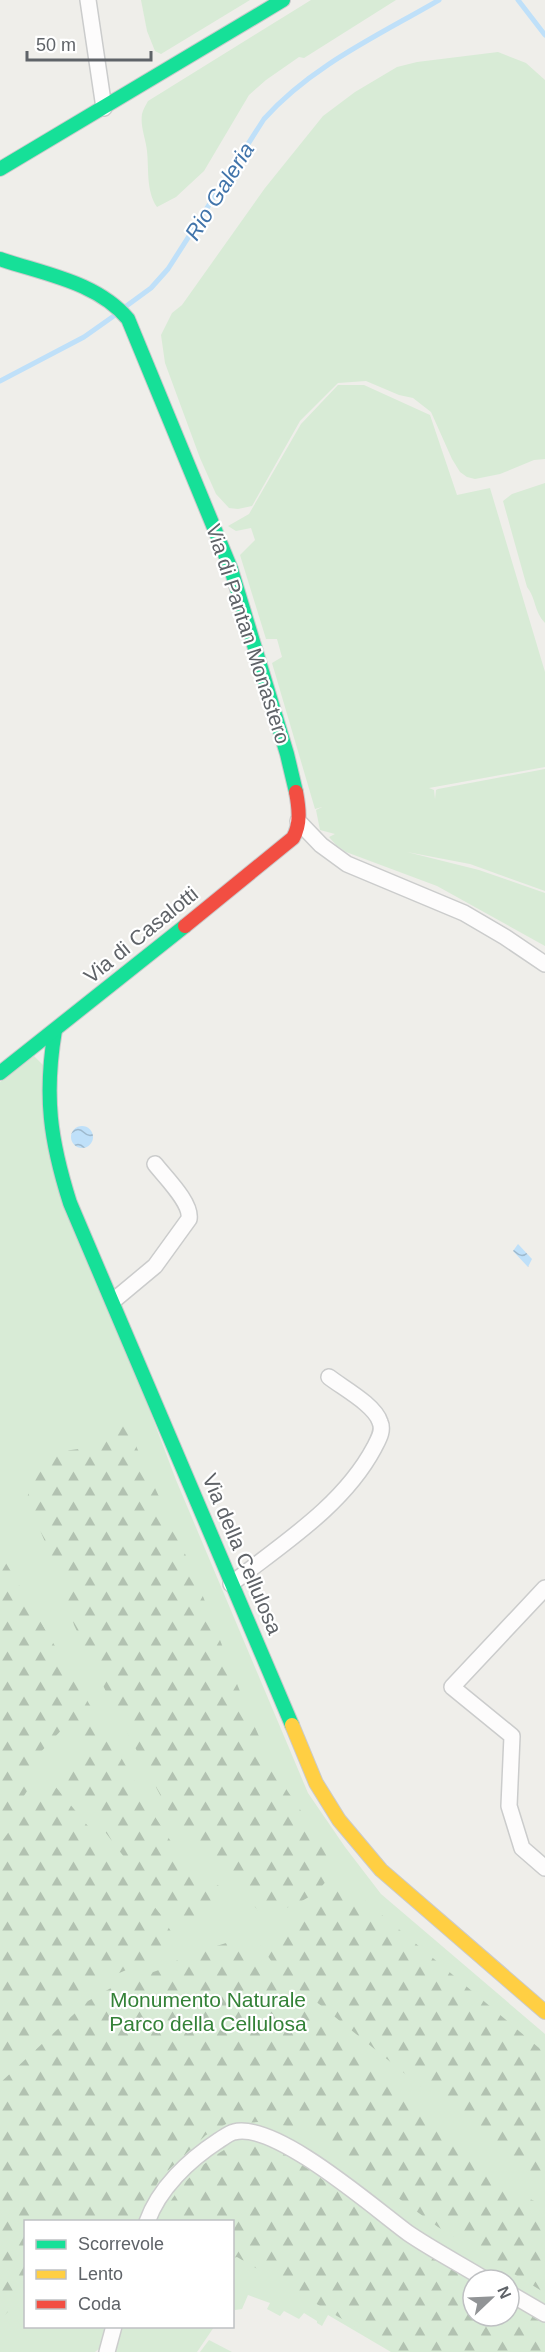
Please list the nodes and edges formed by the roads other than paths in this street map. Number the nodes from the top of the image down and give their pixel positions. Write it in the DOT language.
graph roads {
  1 [pos="88,0"];
  2 [pos="283,0"];
  3 [pos="104,108"];
  4 [pos="0,169"];
  5 [pos="0,259"];
  6 [pos="298,821"];
  7 [pos="545,964"];
  8 [pos="55,1030"];
  9 [pos="0,1073"];
  10 [pos="155,1164"];
  11 [pos="113,1301"];
  12 [pos="328,1377"];
  13 [pos="231,1584"];
  14 [pos="545,1587"];
  15 [pos="545,1868"];
  16 [pos="545,2012"];
  17 [pos="148,2220"];
  18 [pos="466,2268"];
  19 [pos="521,2300"];
  20 [pos="545,2314"];
  21 [pos="113,2328"];
  22 [pos="107,2352"];
  1 -- 3 [label="street"];
  2 -- 3 [label="street"];
  3 -- 4 [label="street"];
  5 -- 6 [label="street, Via di Pantan Monastero"];
  6 -- 7 [label="street"];
  6 -- 8 [label="street, Via di Casalotti"];
  8 -- 9 [label="street, Via di Casalotti"];
  8 -- 11 [label="street, Via della Cellulosa"];
  10 -- 11 [label="street"];
  11 -- 13 [label="street, Via della Cellulosa"];
  12 -- 13 [label="street"];
  13 -- 16 [label="street, Via della Cellulosa"];
  14 -- 15 [label="street"];
  17 -- 18 [label="street"];
  19 -- 20 [label="street"];
  21 -- 22 [label="street"];
}
